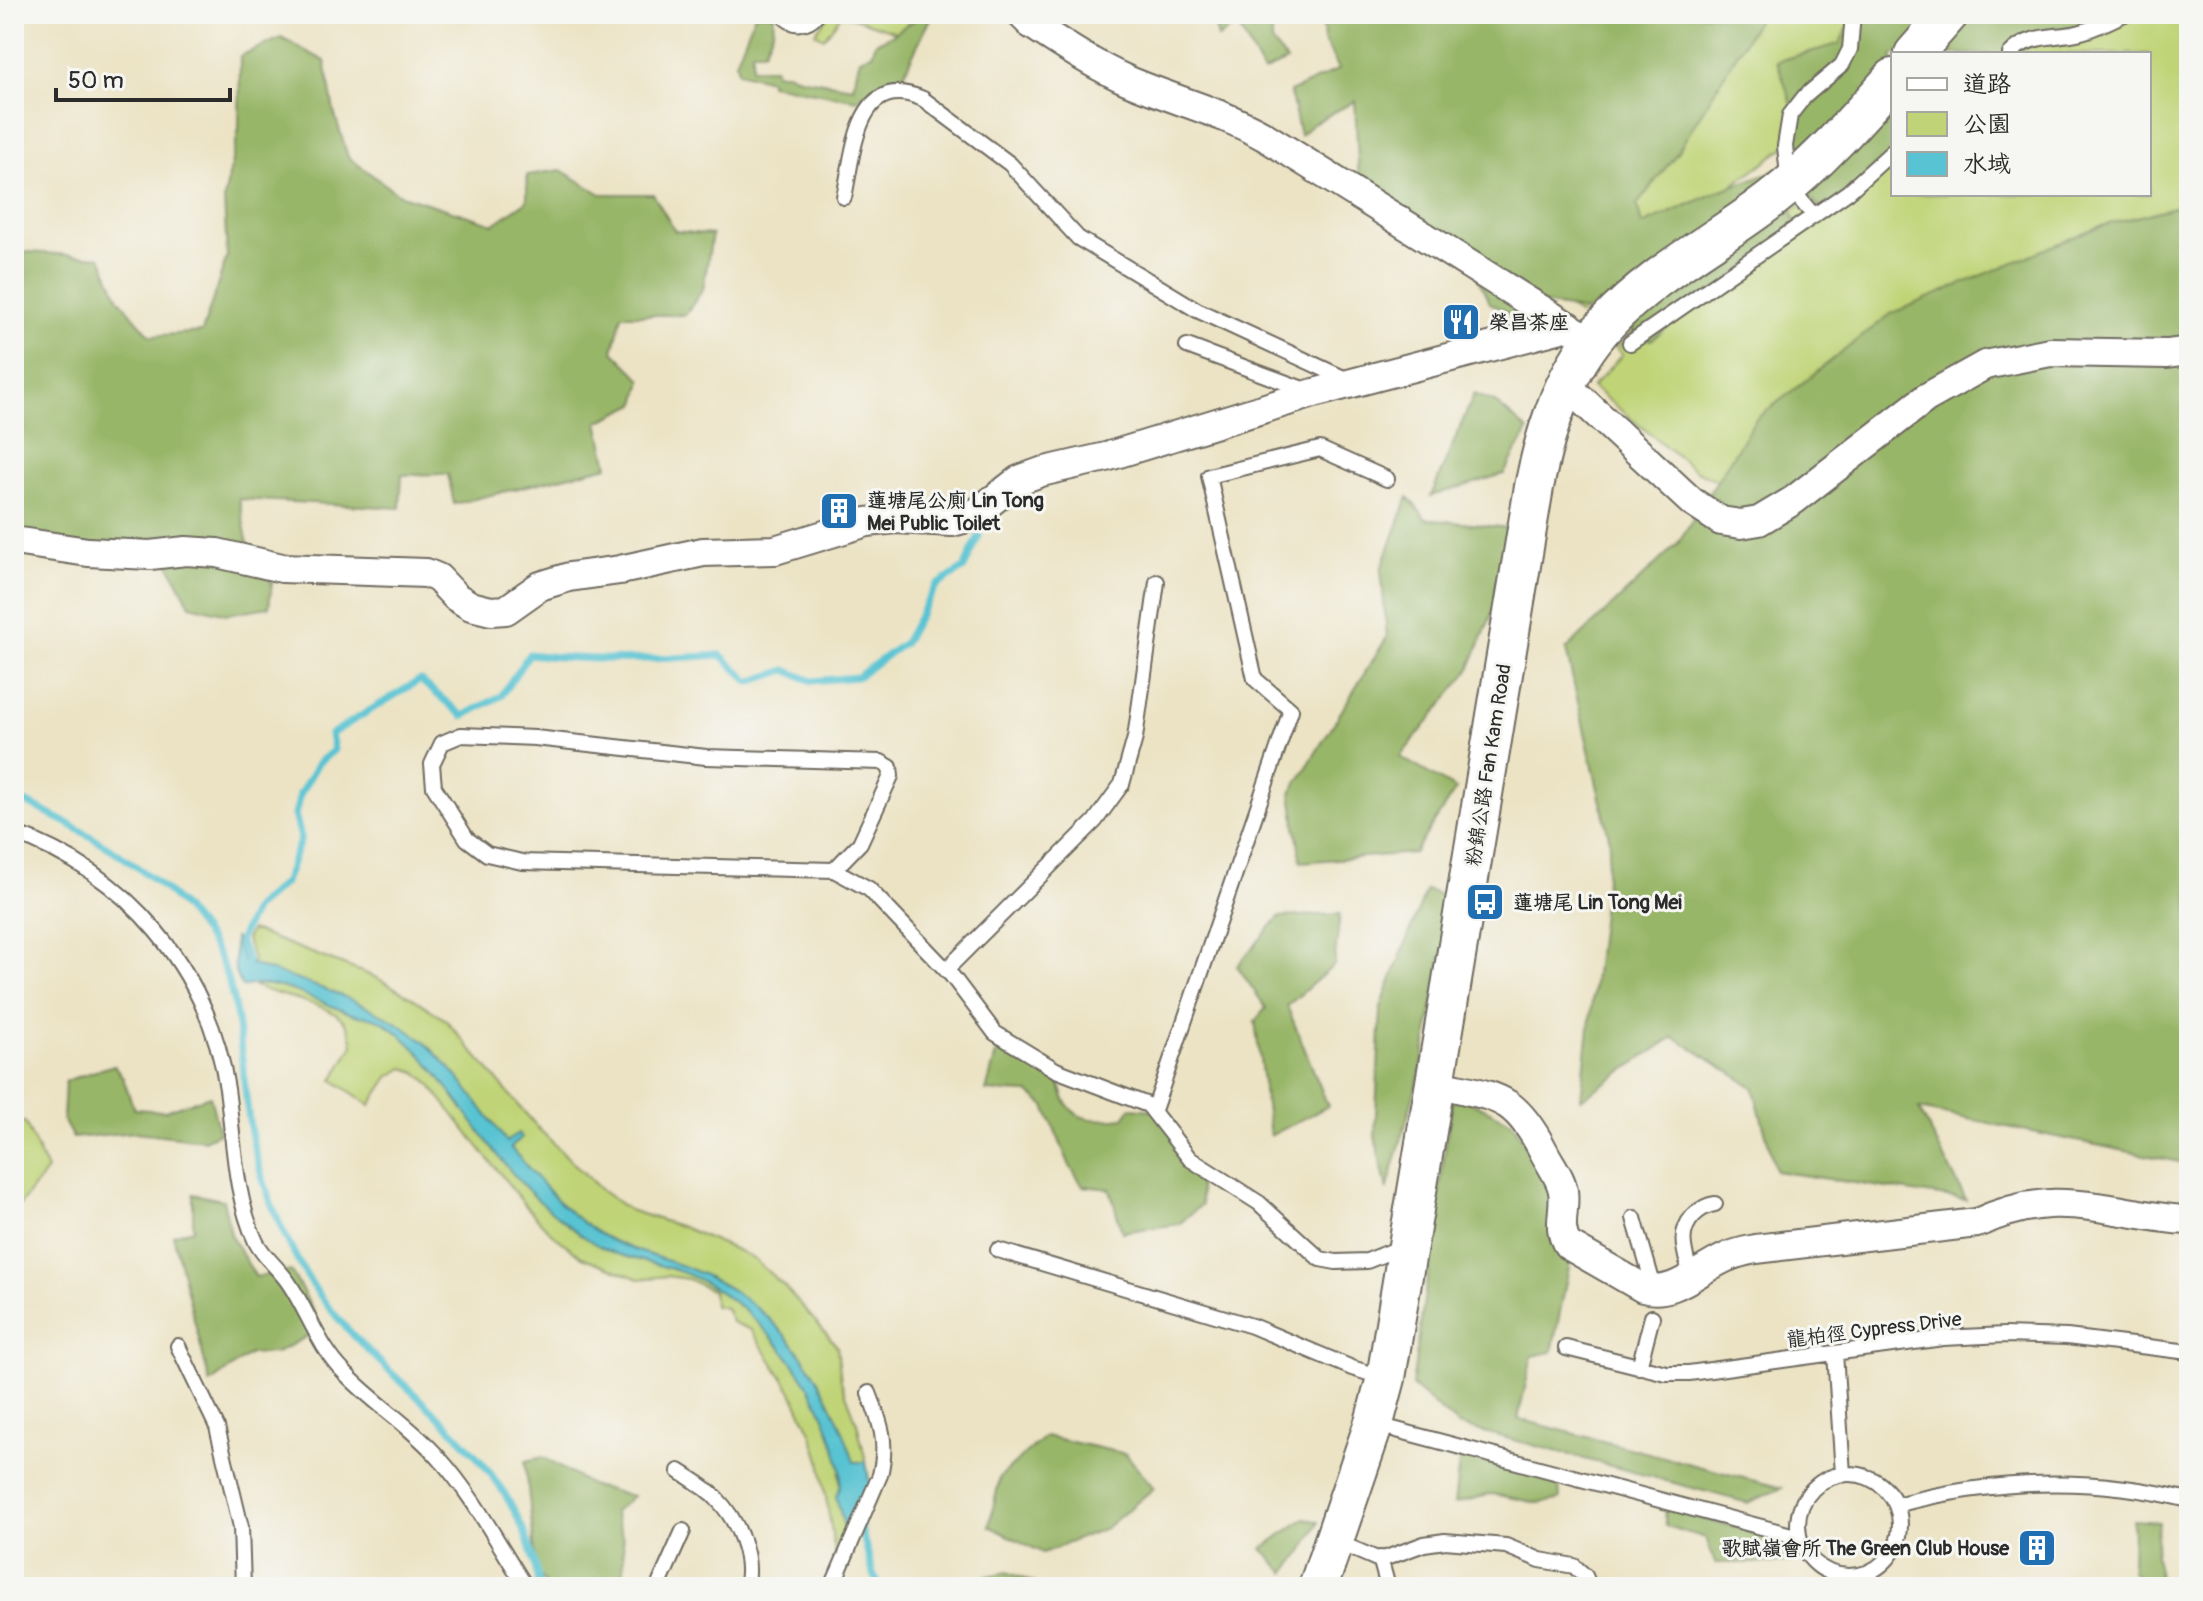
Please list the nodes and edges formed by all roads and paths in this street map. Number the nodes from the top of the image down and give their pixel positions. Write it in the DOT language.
graph roads {
  1 [pos="782,14"];
  2 [pos="817,14"];
  3 [pos="1021,14"];
  4 [pos="1853,14"];
  5 [pos="1949,14"];
  6 [pos="2125,14"];
  7 [pos="1916,52"];
  8 [pos="2012,52"];
  9 [pos="1891,80"];
  10 [pos="1891,153"];
  11 [pos="1789,186"];
  12 [pos="844,197"];
  13 [pos="1814,216"];
  14 [pos="1580,334"];
  15 [pos="1630,343"];
  16 [pos="1187,346"];
  17 [pos="2189,351"];
  18 [pos="1354,383"];
  19 [pos="1566,385"];
  20 [pos="1314,393"];
  21 [pos="1387,479"];
  22 [pos="14,541"];
  23 [pos="1157,582"];
  24 [pos="14,833"];
  25 [pos="834,870"];
  26 [pos="946,970"];
  27 [pos="1436,1083"];
  28 [pos="1154,1110"];
  29 [pos="1715,1204"];
  30 [pos="1634,1218"];
  31 [pos="2189,1220"];
  32 [pos="1409,1243"];
  33 [pos="998,1250"];
  34 [pos="1691,1277"];
  35 [pos="1654,1304"];
  36 [pos="178,1346"];
  37 [pos="1566,1348"];
  38 [pos="2189,1352"];
  39 [pos="1835,1353"];
  40 [pos="1639,1367"];
  41 [pos="1386,1378"];
  42 [pos="869,1393"];
  43 [pos="1374,1423"];
  44 [pos="679,1471"];
  45 [pos="1843,1474"];
  46 [pos="2189,1500"];
  47 [pos="1896,1505"];
  48 [pos="683,1531"];
  49 [pos="1799,1537"];
  50 [pos="1334,1540"];
  51 [pos="1380,1558"];
  52 [pos="1870,1571"];
  53 [pos="243,1587"];
  54 [pos="526,1587"];
  55 [pos="658,1587"];
  56 [pos="746,1587"];
  57 [pos="832,1587"];
  58 [pos="1318,1587"];
  59 [pos="1388,1587"];
  60 [pos="1590,1587"];
  61 [pos="1874,1587"];
  1 -- 2 [label="lane"];
  3 -- 14 [label="street"];
  4 -- 11 [label="lane"];
  5 -- 7 [label="main road"];
  6 -- 8 [label="lane"];
  9 -- 11 [label="main road, 粉錦公路 Fan Kam Road"];
  10 -- 13 [label="lane"];
  11 -- 13 [label="lane"];
  11 -- 14 [label="main road, 粉錦公路 Fan Kam Road"];
  12 -- 18 [label="lane"];
  13 -- 15 [label="lane"];
  14 -- 18 [label="street"];
  14 -- 19 [label="main road, 粉錦公路 Fan Kam Road"];
  16 -- 20 [label="lane"];
  17 -- 19 [label="street"];
  18 -- 20 [label="street"];
  19 -- 27 [label="main road, 粉錦公路 Fan Kam Road"];
  20 -- 22 [label="street"];
  21 -- 28 [label="lane"];
  23 -- 26 [label="lane"];
  24 -- 54 [label="lane"];
  25 -- 25 [label="lane"];
  25 -- 26 [label="lane"];
  26 -- 28 [label="lane"];
  27 -- 32 [label="main road, 粉錦公路 Fan Kam Road"];
  27 -- 35 [label="street"];
  28 -- 32 [label="lane"];
  29 -- 34 [label="lane"];
  30 -- 35 [label="lane"];
  31 -- 34 [label="street"];
  32 -- 41 [label="main road, 粉錦公路 Fan Kam Road"];
  33 -- 41 [label="lane"];
  34 -- 35 [label="street"];
  35 -- 40 [label="lane"];
  36 -- 53 [label="lane"];
  37 -- 40 [label="lane, 龍柏徑 Cypress Drive"];
  38 -- 39 [label="lane, 龍柏徑 Cypress Drive"];
  39 -- 40 [label="lane, 龍柏徑 Cypress Drive"];
  39 -- 45 [label="lane"];
  41 -- 43 [label="main road, 粉錦公路 Fan Kam Road"];
  42 -- 57 [label="lane"];
  43 -- 49 [label="lane"];
  43 -- 50 [label="main road, 粉錦公路 Fan Kam Road"];
  44 -- 56 [label="lane"];
  45 -- 47 [label="lane"];
  45 -- 49 [label="lane"];
  46 -- 47 [label="lane"];
  47 -- 52 [label="lane"];
  48 -- 55 [label="lane"];
  49 -- 52 [label="lane"];
  50 -- 51 [label="lane"];
  50 -- 58 [label="main road, 粉錦公路 Fan Kam Road"];
  51 -- 59 [label="lane"];
  51 -- 60 [label="lane"];
  52 -- 61 [label="lane"];
}
